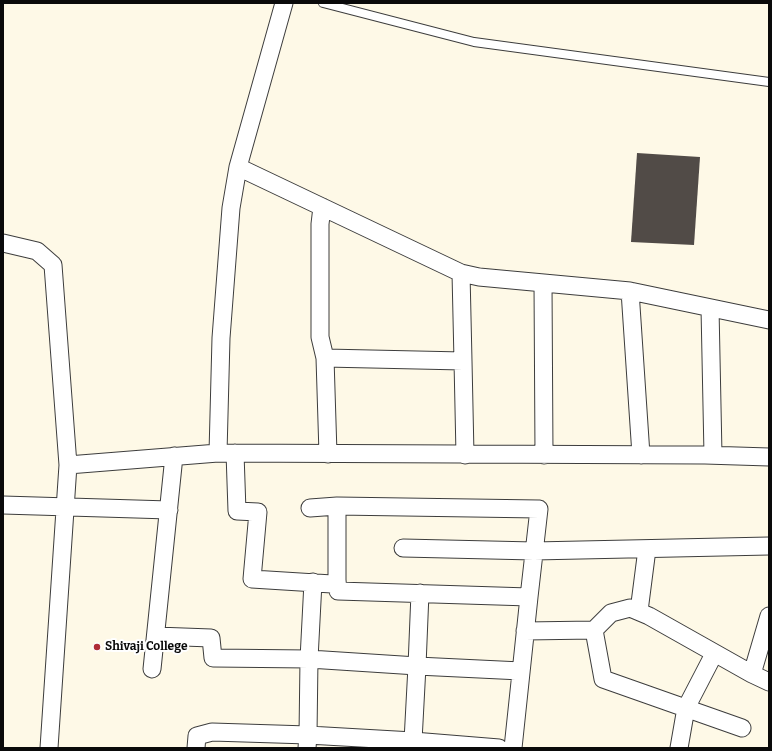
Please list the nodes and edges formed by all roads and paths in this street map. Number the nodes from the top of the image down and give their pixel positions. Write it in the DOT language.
graph roads {
  1 [pos="284,3"];
  2 [pos="323,3"];
  3 [pos="769,82"];
  4 [pos="238,167"];
  5 [pos="322,207"];
  6 [pos="3,243"];
  7 [pos="461,272"];
  8 [pos="544,283"];
  9 [pos="630,291"];
  10 [pos="710,308"];
  11 [pos="769,320"];
  12 [pos="325,358"];
  13 [pos="463,361"];
  14 [pos="218,453"];
  15 [pos="235,453"];
  16 [pos="328,454"];
  17 [pos="465,455"];
  18 [pos="544,455"];
  19 [pos="641,455"];
  20 [pos="713,455"];
  21 [pos="174,456"];
  22 [pos="769,457"];
  23 [pos="68,465"];
  24 [pos="3,506"];
  25 [pos="337,506"];
  26 [pos="66,508"];
  27 [pos="310,508"];
  28 [pos="169,510"];
  29 [pos="769,546"];
  30 [pos="403,548"];
  31 [pos="646,549"];
  32 [pos="534,551"];
  33 [pos="337,580"];
  34 [pos="313,582"];
  35 [pos="420,594"];
  36 [pos="529,597"];
  37 [pos="639,611"];
  38 [pos="769,616"];
  39 [pos="594,630"];
  40 [pos="525,631"];
  41 [pos="156,636"];
  42 [pos="714,654"];
  43 [pos="310,659"];
  44 [pos="417,666"];
  45 [pos="152,669"];
  46 [pos="521,671"];
  47 [pos="752,674"];
  48 [pos="769,682"];
  49 [pos="686,708"];
  50 [pos="742,728"];
  51 [pos="307,741"];
  52 [pos="413,744"];
  53 [pos="49,748"];
  54 [pos="196,748"];
  55 [pos="500,748"];
  56 [pos="513,748"];
  57 [pos="679,748"];
  1 -- 4 [label="street"];
  2 -- 3 [label="lane"];
  4 -- 5 [label="street"];
  4 -- 14 [label="street"];
  5 -- 7 [label="street"];
  5 -- 12 [label="street"];
  6 -- 23 [label="street"];
  7 -- 8 [label="street"];
  7 -- 13 [label="street"];
  8 -- 9 [label="street"];
  8 -- 18 [label="street"];
  9 -- 10 [label="street"];
  9 -- 19 [label="street"];
  10 -- 11 [label="street"];
  10 -- 20 [label="street"];
  12 -- 13 [label="street"];
  12 -- 16 [label="street"];
  13 -- 17 [label="street"];
  14 -- 15 [label="street"];
  14 -- 21 [label="street"];
  15 -- 16 [label="street"];
  15 -- 34 [label="street"];
  16 -- 17 [label="street"];
  17 -- 18 [label="street"];
  18 -- 19 [label="street"];
  19 -- 20 [label="street"];
  20 -- 22 [label="street"];
  21 -- 23 [label="street"];
  21 -- 28 [label="street"];
  23 -- 26 [label="street"];
  24 -- 26 [label="street"];
  25 -- 27 [label="street"];
  25 -- 32 [label="street"];
  25 -- 33 [label="street"];
  26 -- 28 [label="street"];
  26 -- 53 [label="street"];
  28 -- 41 [label="street"];
  29 -- 31 [label="street"];
  30 -- 32 [label="street"];
  31 -- 32 [label="street"];
  31 -- 37 [label="street"];
  32 -- 36 [label="street"];
  33 -- 34 [label="street"];
  33 -- 35 [label="street"];
  34 -- 43 [label="street"];
  35 -- 36 [label="street"];
  35 -- 44 [label="street"];
  36 -- 40 [label="street"];
  37 -- 39 [label="street"];
  37 -- 42 [label="street"];
  38 -- 47 [label="street"];
  39 -- 40 [label="street"];
  39 -- 49 [label="street"];
  40 -- 46 [label="street"];
  41 -- 43 [label="street"];
  41 -- 45 [label="street"];
  42 -- 47 [label="street"];
  42 -- 49 [label="street"];
  43 -- 44 [label="street"];
  43 -- 51 [label="street"];
  44 -- 46 [label="street"];
  44 -- 52 [label="street"];
  46 -- 56 [label="street"];
  47 -- 48 [label="street"];
  49 -- 50 [label="street"];
  49 -- 57 [label="street"];
  51 -- 52 [label="street"];
  51 -- 54 [label="street"];
  52 -- 55 [label="street"];
}
